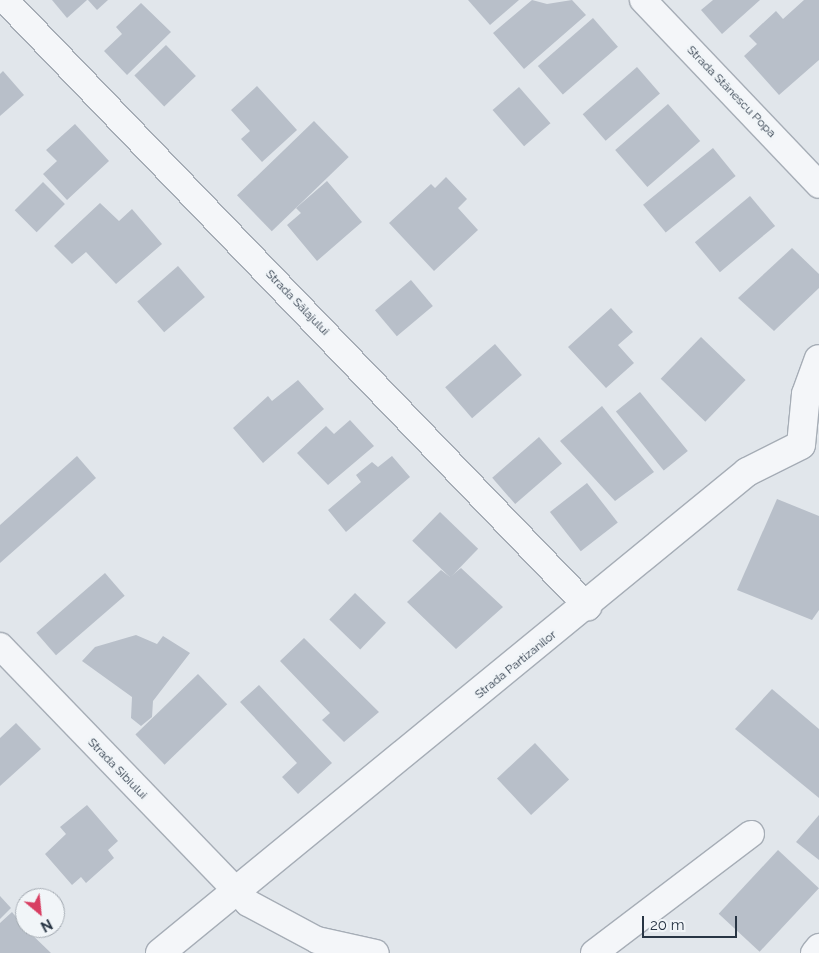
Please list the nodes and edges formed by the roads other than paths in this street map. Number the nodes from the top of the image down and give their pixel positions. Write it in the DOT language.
graph roads {
  1 [pos="5,0"];
  2 [pos="643,0"];
  3 [pos="819,185"];
  4 [pos="819,359"];
  5 [pos="810,451"];
  6 [pos="588,607"];
  7 [pos="0,646"];
  8 [pos="751,834"];
  9 [pos="234,892"];
  10 [pos="819,947"];
  11 [pos="160,953"];
  12 [pos="376,953"];
  13 [pos="594,953"];
  14 [pos="814,953"];
  1 -- 6 [label="street, Strada Sălajului"];
  2 -- 3 [label="street, Strada Stănescu Popa"];
  4 -- 5 [label="street"];
  5 -- 6 [label="street, Strada Partizanilor"];
  6 -- 9 [label="street, Strada Partizanilor"];
  7 -- 9 [label="street, Strada Sibiului"];
  8 -- 13 [label="street"];
  9 -- 11 [label="street, Strada Partizanilor"];
  9 -- 12 [label="street"];
  10 -- 14 [label="street"];
}
